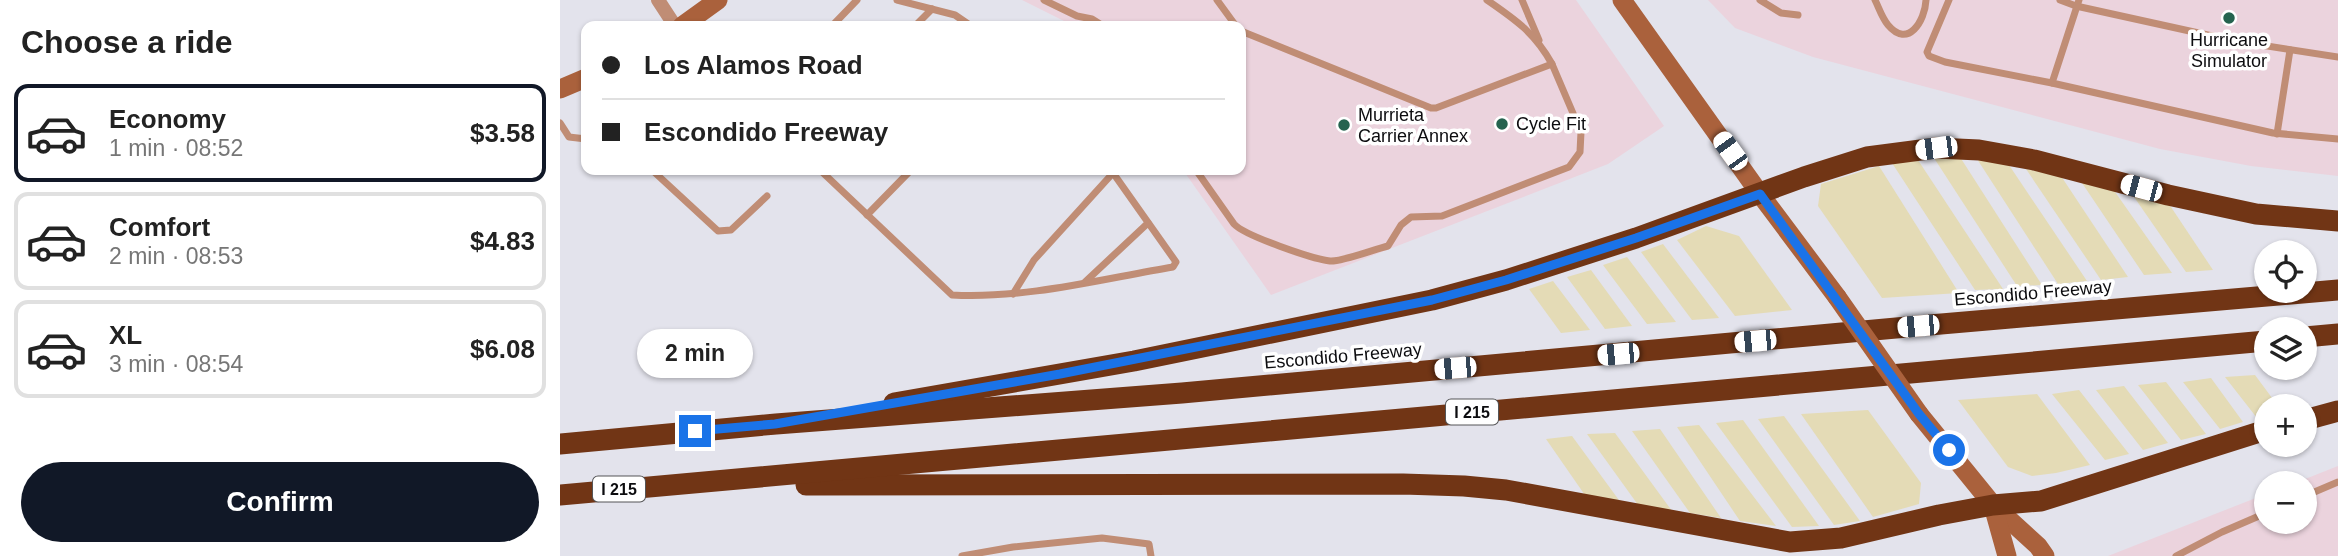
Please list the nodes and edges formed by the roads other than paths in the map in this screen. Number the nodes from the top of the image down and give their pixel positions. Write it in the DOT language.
graph roads {
  1 [pos="658,0"];
  2 [pos="718,0"];
  3 [pos="857,0"];
  4 [pos="897,0"];
  5 [pos="1044,0"];
  6 [pos="1217,0"];
  7 [pos="1487,0"];
  8 [pos="1522,0"];
  9 [pos="1622,0"];
  10 [pos="1760,0"];
  11 [pos="1875,0"];
  12 [pos="1926,0"];
  13 [pos="1949,0"];
  14 [pos="2060,0"];
  15 [pos="2077,3"];
  16 [pos="932,9"];
  17 [pos="1798,15"];
  18 [pos="672,21"];
  19 [pos="689,21"];
  20 [pos="837,21"];
  21 [pos="920,21"];
  22 [pos="964,21"];
  23 [pos="1095,21"];
  24 [pos="1232,21"];
  25 [pos="1246,33"];
  26 [pos="1541,44"];
  27 [pos="2290,50"];
  28 [pos="2338,57"];
  29 [pos="1552,64"];
  30 [pos="581,80"];
  31 [pos="2052,83"];
  32 [pos="560,89"];
  33 [pos="560,123"];
  34 [pos="2277,134"];
  35 [pos="581,138"];
  36 [pos="2338,139"];
  37 [pos="657,175"];
  38 [pos="825,175"];
  39 [pos="906,175"];
  40 [pos="1108,175"];
  41 [pos="1115,175"];
  42 [pos="1199,175"];
  43 [pos="1760,194"];
  44 [pos="767,196"];
  45 [pos="867,215"];
  46 [pos="2338,221"];
  47 [pos="1148,223"];
  48 [pos="1085,282"];
  49 [pos="2338,290"];
  50 [pos="1013,294"];
  51 [pos="2338,334"];
  52 [pos="2317,336"];
  53 [pos="2254,342"];
  54 [pos="2338,411"];
  55 [pos="2317,416"];
  56 [pos="775,424"];
  57 [pos="2254,434"];
  58 [pos="560,444"];
  59 [pos="2338,482"];
  60 [pos="678,484"];
  61 [pos="2317,491"];
  62 [pos="560,495"];
  63 [pos="1993,505"];
  64 [pos="2254,518"];
  65 [pos="962,556"];
  66 [pos="1151,556"];
  67 [pos="2007,556"];
  68 [pos="2045,556"];
  69 [pos="2176,556"];
  1 -- 18 [label="street"];
  2 -- 19 [label="main road"];
  3 -- 20 [label="lane"];
  4 -- 16 [label="lane"];
  5 -- 23 [label="lane"];
  6 -- 24 [label="lane"];
  7 -- 26 [label="lane"];
  8 -- 26 [label="lane"];
  9 -- 43 [label="main road"];
  10 -- 17 [label="lane"];
  11 -- 12 [label="lane"];
  13 -- 31 [label="lane"];
  14 -- 15 [label="lane"];
  15 -- 27 [label="lane"];
  15 -- 31 [label="lane"];
  16 -- 21 [label="lane"];
  16 -- 22 [label="lane"];
  25 -- 29 [label="lane"];
  26 -- 29 [label="lane"];
  27 -- 28 [label="lane"];
  27 -- 34 [label="lane"];
  29 -- 42 [label="lane"];
  30 -- 32 [label="main road"];
  31 -- 34 [label="lane"];
  33 -- 35 [label="lane"];
  34 -- 36 [label="lane"];
  37 -- 44 [label="lane"];
  38 -- 45 [label="lane"];
  39 -- 45 [label="lane"];
  40 -- 50 [label="lane"];
  41 -- 47 [label="lane"];
  43 -- 46 [label="highway"];
  43 -- 56 [label="highway"];
  43 -- 63 [label="main road, bridge"];
  45 -- 50 [label="lane"];
  47 -- 48 [label="lane"];
  47 -- 48 [label="lane"];
  48 -- 50 [label="lane"];
  49 -- 56 [label="highway, Escondido Freeway"];
  51 -- 52 [label="highway"];
  53 -- 60 [label="highway, I 215"];
  54 -- 55 [label="highway"];
  56 -- 58 [label="highway, Escondido Freeway"];
  57 -- 63 [label="highway"];
  59 -- 61 [label="lane"];
  60 -- 62 [label="highway, I 215"];
  60 -- 63 [label="highway"];
  63 -- 67 [label="main road"];
  63 -- 68 [label="main road"];
  64 -- 69 [label="lane"];
  65 -- 66 [label="lane"];
}
